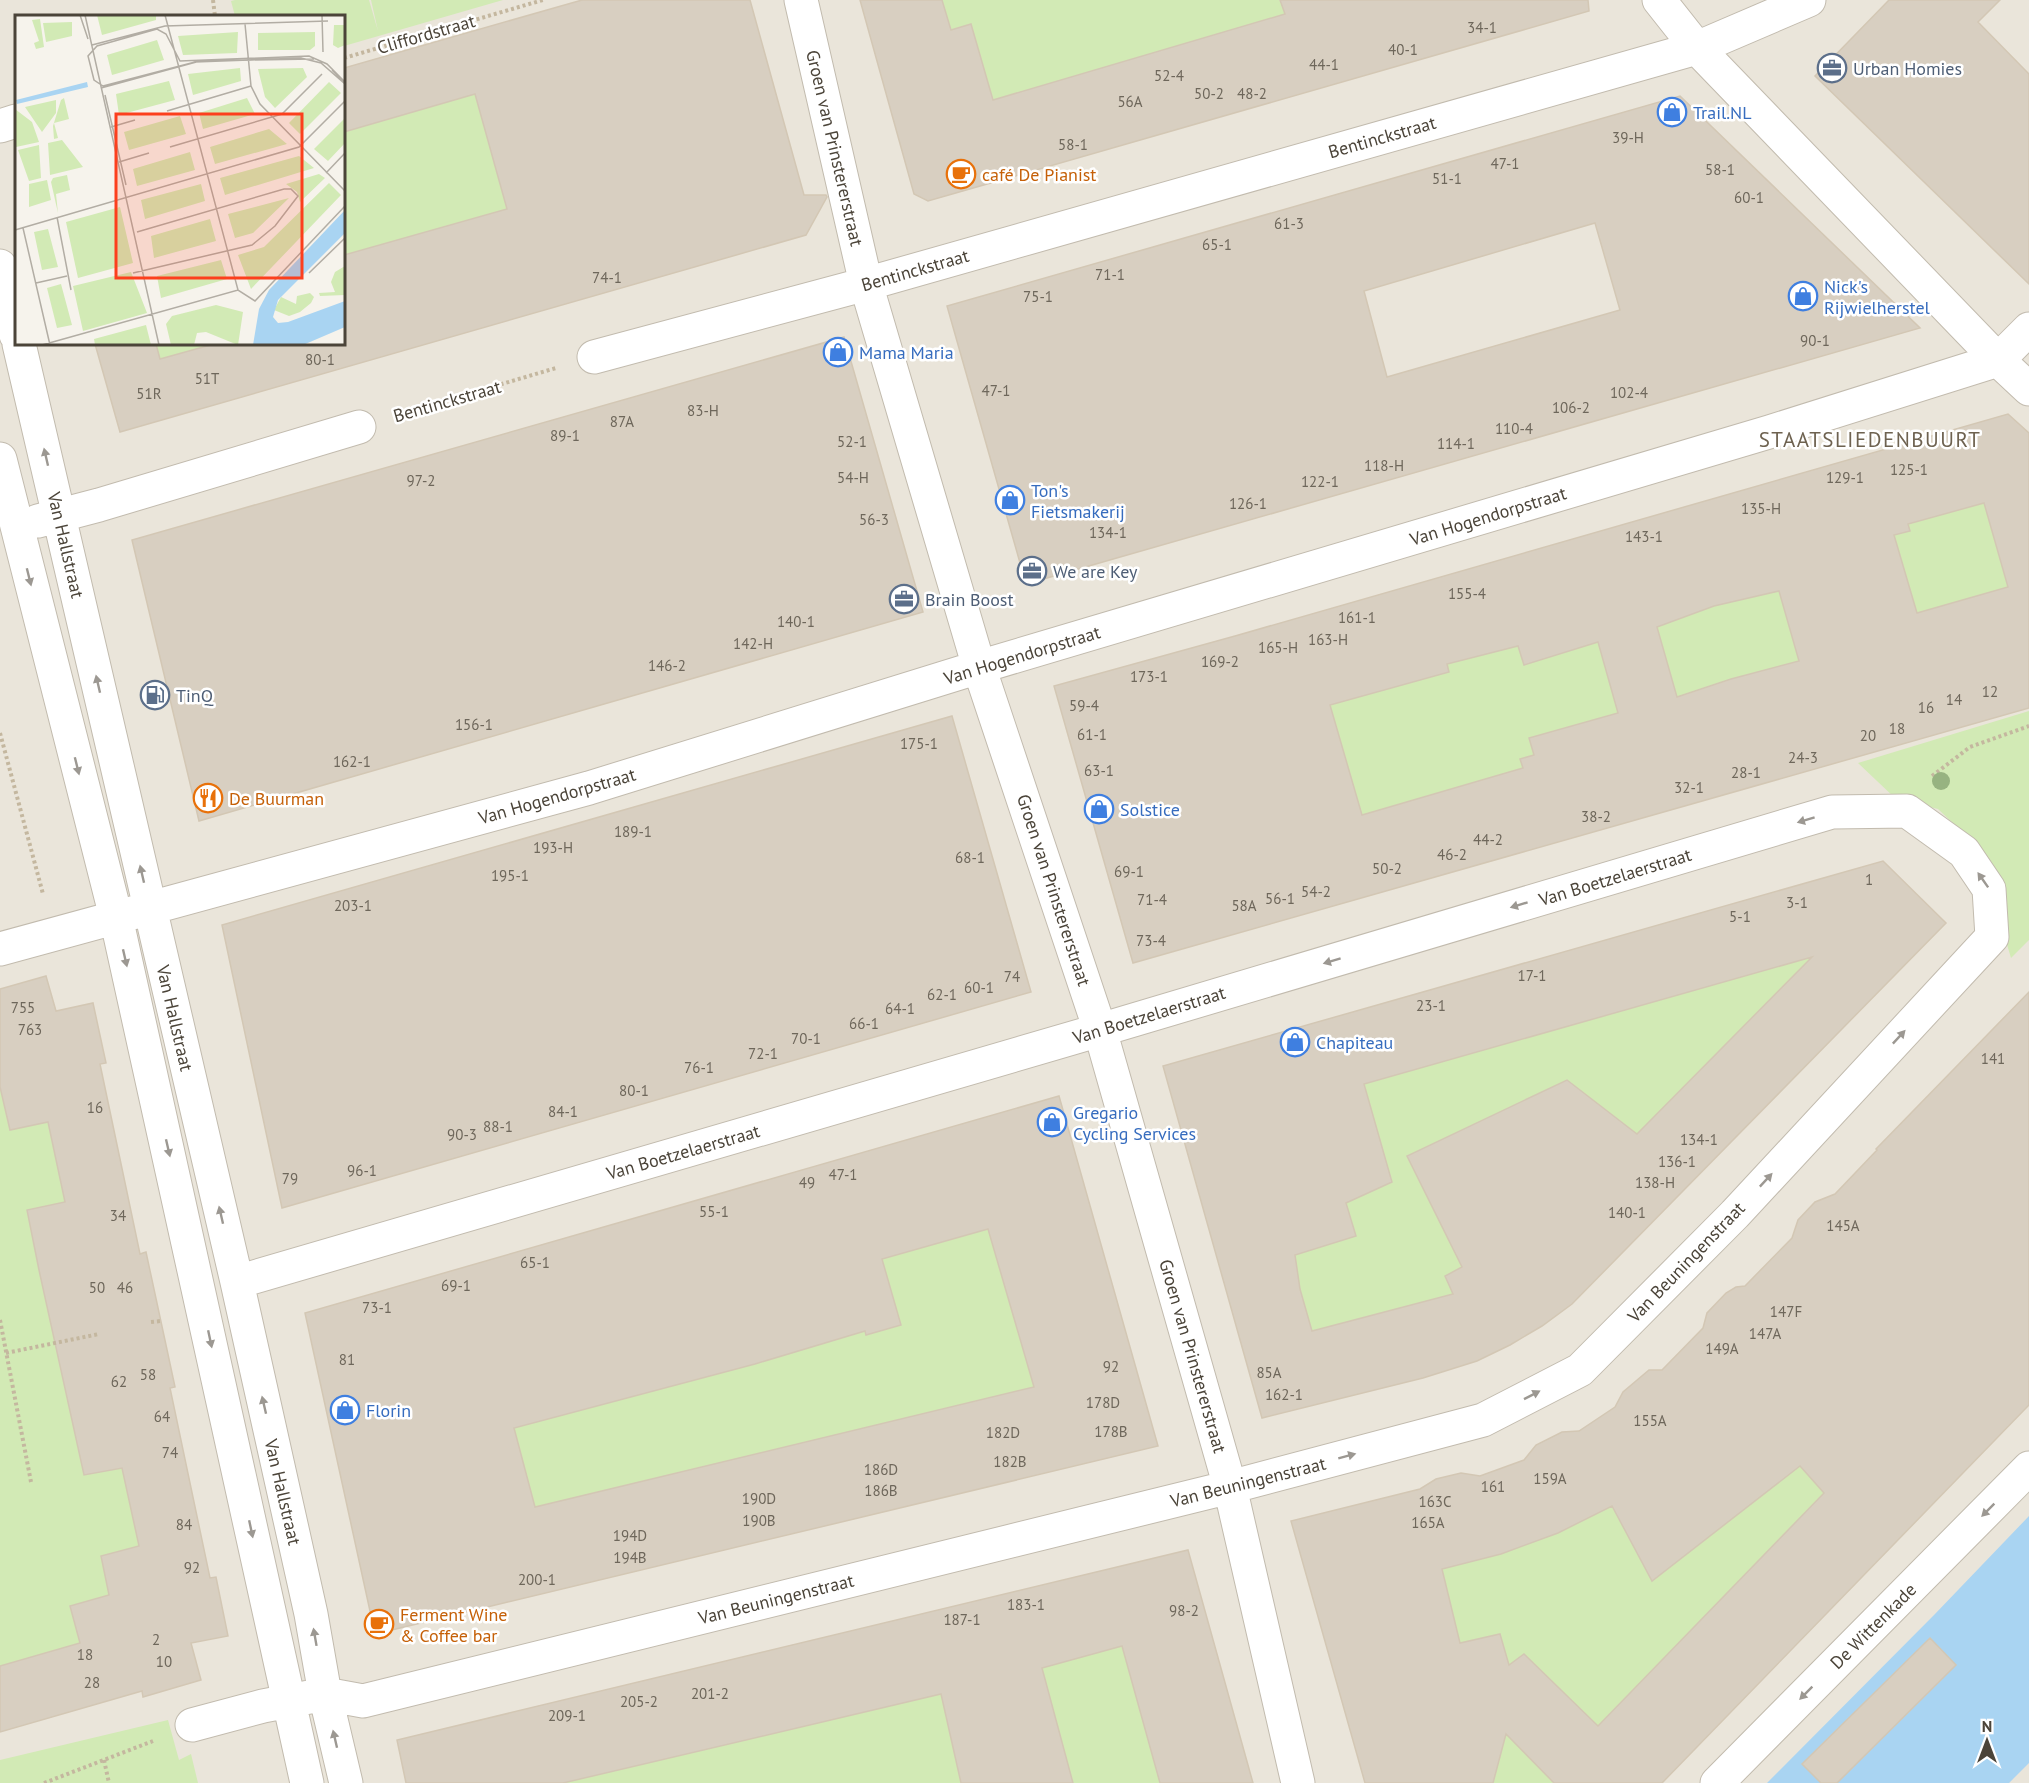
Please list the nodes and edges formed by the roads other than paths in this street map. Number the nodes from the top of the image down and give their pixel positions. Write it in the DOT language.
graph roads {
  1 [pos="801,0"];
  2 [pos="1659,0"];
  3 [pos="1809,0"];
  4 [pos="1697,48"];
  5 [pos="15,121"];
  6 [pos="0,126"];
  7 [pos="0,266"];
  8 [pos="866,284"];
  9 [pos="2029,329"];
  10 [pos="15,331"];
  11 [pos="18,345"];
  12 [pos="594,357"];
  13 [pos="1998,360"];
  14 [pos="2029,389"];
  15 [pos="359,427"];
  16 [pos="0,459"];
  17 [pos="60,516"];
  18 [pos="16,527"];
  19 [pos="979,667"];
  20 [pos="1907,811"];
  21 [pos="150,907"];
  22 [pos="116,917"];
  23 [pos="0,949"];
  24 [pos="1100,1030"];
  25 [pos="237,1282"];
  26 [pos="2029,1468"];
  27 [pos="1230,1487"];
  28 [pos="325,1694"];
  29 [pos="289,1701"];
  30 [pos="192,1725"];
  31 [pos="307,1783"];
  32 [pos="346,1783"];
  33 [pos="1298,1783"];
  34 [pos="1717,1783"];
  1 -- 8 [label="street, Groen van Prinstererstraat"];
  2 -- 4 [label="street"];
  3 -- 4 [label="street, Bentinckstraat"];
  4 -- 8 [label="street, Bentinckstraat"];
  4 -- 13 [label="street"];
  5 -- 6 [label="street"];
  7 -- 10 [label="street"];
  8 -- 12 [label="street, Bentinckstraat"];
  8 -- 19 [label="street, Groen van Prinstererstraat"];
  9 -- 13 [label="street, Van Hogendorpstraat"];
  17 -- 11 [label="street, Van Hallstraat, one-way"];
  13 -- 14 [label="street"];
  13 -- 19 [label="street, Van Hogendorpstraat"];
  15 -- 17 [label="street"];
  16 -- 18 [label="street, Van Hallstraat"];
  17 -- 18 [label="street"];
  21 -- 17 [label="street, Van Hallstraat, one-way"];
  18 -- 22 [label="street, Van Hallstraat, one-way"];
  19 -- 21 [label="street, Van Hogendorpstraat"];
  19 -- 24 [label="street, Groen van Prinstererstraat"];
  20 -- 24 [label="street, Van Boetzelaerstraat, one-way"];
  27 -- 20 [label="street, Van Beuningenstraat, one-way"];
  21 -- 22 [label="street, Van Hogendorpstraat"];
  25 -- 21 [label="street, Van Hallstraat, one-way"];
  22 -- 23 [label="street, Van Hogendorpstraat"];
  22 -- 29 [label="street, Van Hallstraat, one-way"];
  24 -- 25 [label="street, Van Boetzelaerstraat"];
  24 -- 27 [label="street, Groen van Prinstererstraat"];
  28 -- 25 [label="street, Van Hallstraat, one-way"];
  26 -- 34 [label="street, De Wittenkade, one-way"];
  27 -- 28 [label="street, Van Beuningenstraat"];
  27 -- 33 [label="street, Groen van Prinstererstraat"];
  28 -- 29 [label="street"];
  32 -- 28 [label="street, Van Hallstraat, one-way"];
  29 -- 30 [label="street"];
  29 -- 31 [label="street, Van Hallstraat"];
}
